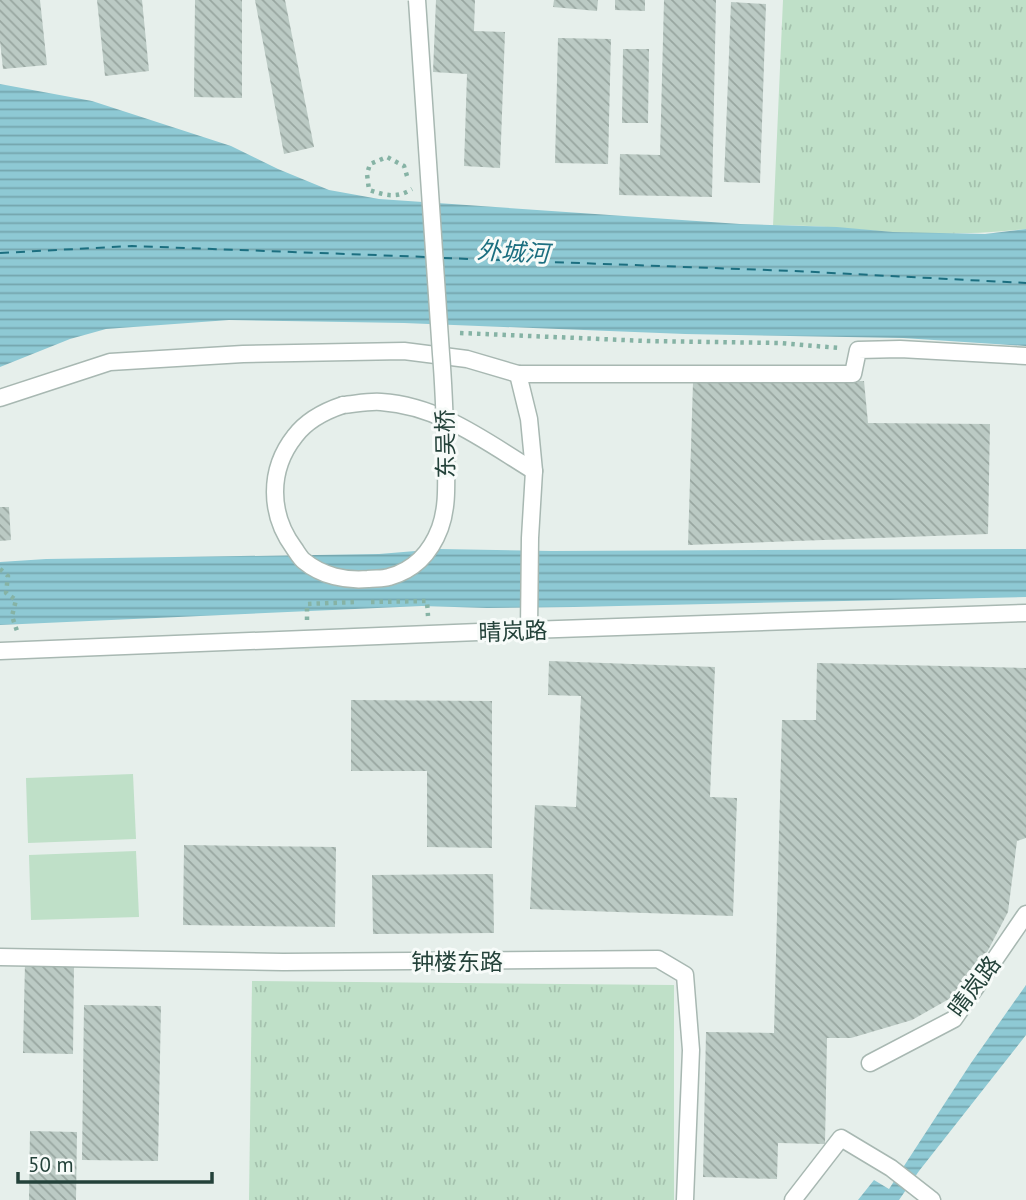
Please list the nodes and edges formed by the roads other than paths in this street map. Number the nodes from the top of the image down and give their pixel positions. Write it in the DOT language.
graph roads {
  1 [pos="417,0"];
  2 [pos="1026,356"];
  3 [pos="518,374"];
  4 [pos="0,398"];
  5 [pos="534,471"];
  6 [pos="1026,613"];
  7 [pos="529,622"];
  8 [pos="0,651"];
  9 [pos="1026,914"];
  10 [pos="0,957"];
  11 [pos="870,1063"];
  12 [pos="685,1200"];
  13 [pos="793,1200"];
  14 [pos="932,1200"];
  1 -- 5 [label="lane, 东吴桥, bridge"];
  2 -- 3 [label="lane"];
  3 -- 4 [label="lane"];
  3 -- 5 [label="lane"];
  5 -- 7 [label="lane"];
  6 -- 7 [label="lane, 晴岚路"];
  7 -- 8 [label="lane, 晴岚路"];
  9 -- 11 [label="lane, 晴岚路"];
  10 -- 12 [label="lane, 钟楼东路"];
  13 -- 14 [label="lane"];
}
